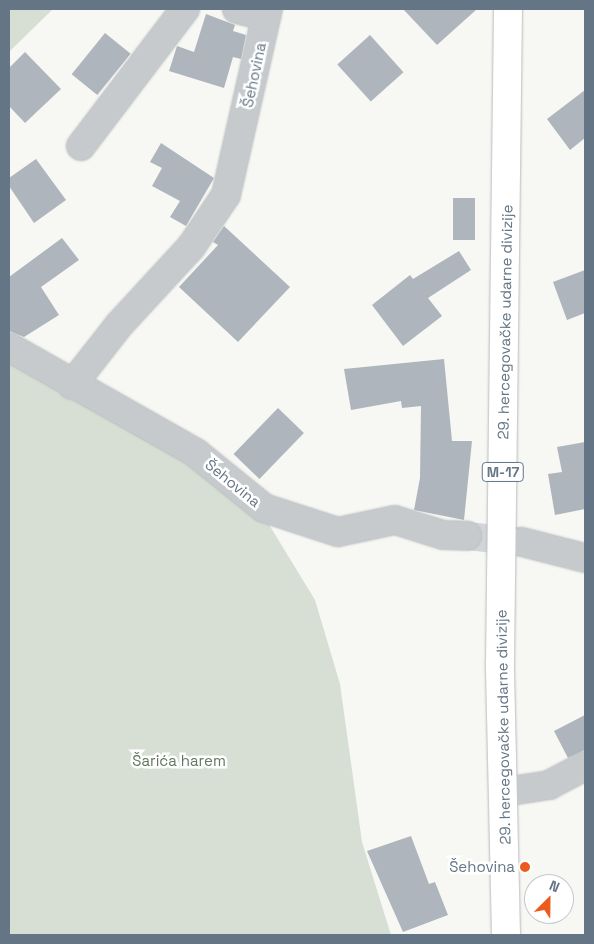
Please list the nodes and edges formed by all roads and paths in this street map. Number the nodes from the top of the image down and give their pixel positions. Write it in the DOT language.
graph roads {
  1 [pos="185,9"];
  2 [pos="237,9"];
  3 [pos="508,9"];
  4 [pos="267,12"];
  5 [pos="81,146"];
  6 [pos="9,347"];
  7 [pos="72,385"];
  8 [pos="467,536"];
  9 [pos="522,542"];
  10 [pos="585,558"];
  11 [pos="585,766"];
  12 [pos="504,792"];
  13 [pos="506,935"];
  1 -- 5 [label="street"];
  2 -- 4 [label="street"];
  3 -- 12 [label="main road, 29. hercegovačke udarne divizije / M-17"];
  4 -- 7 [label="street, Šehovina"];
  6 -- 7 [label="street, Šehovina"];
  7 -- 8 [label="street, Šehovina"];
  9 -- 10 [label="street"];
  11 -- 12 [label="street"];
  12 -- 13 [label="main road, 29. hercegovačke udarne divizije / M-17"];
}
